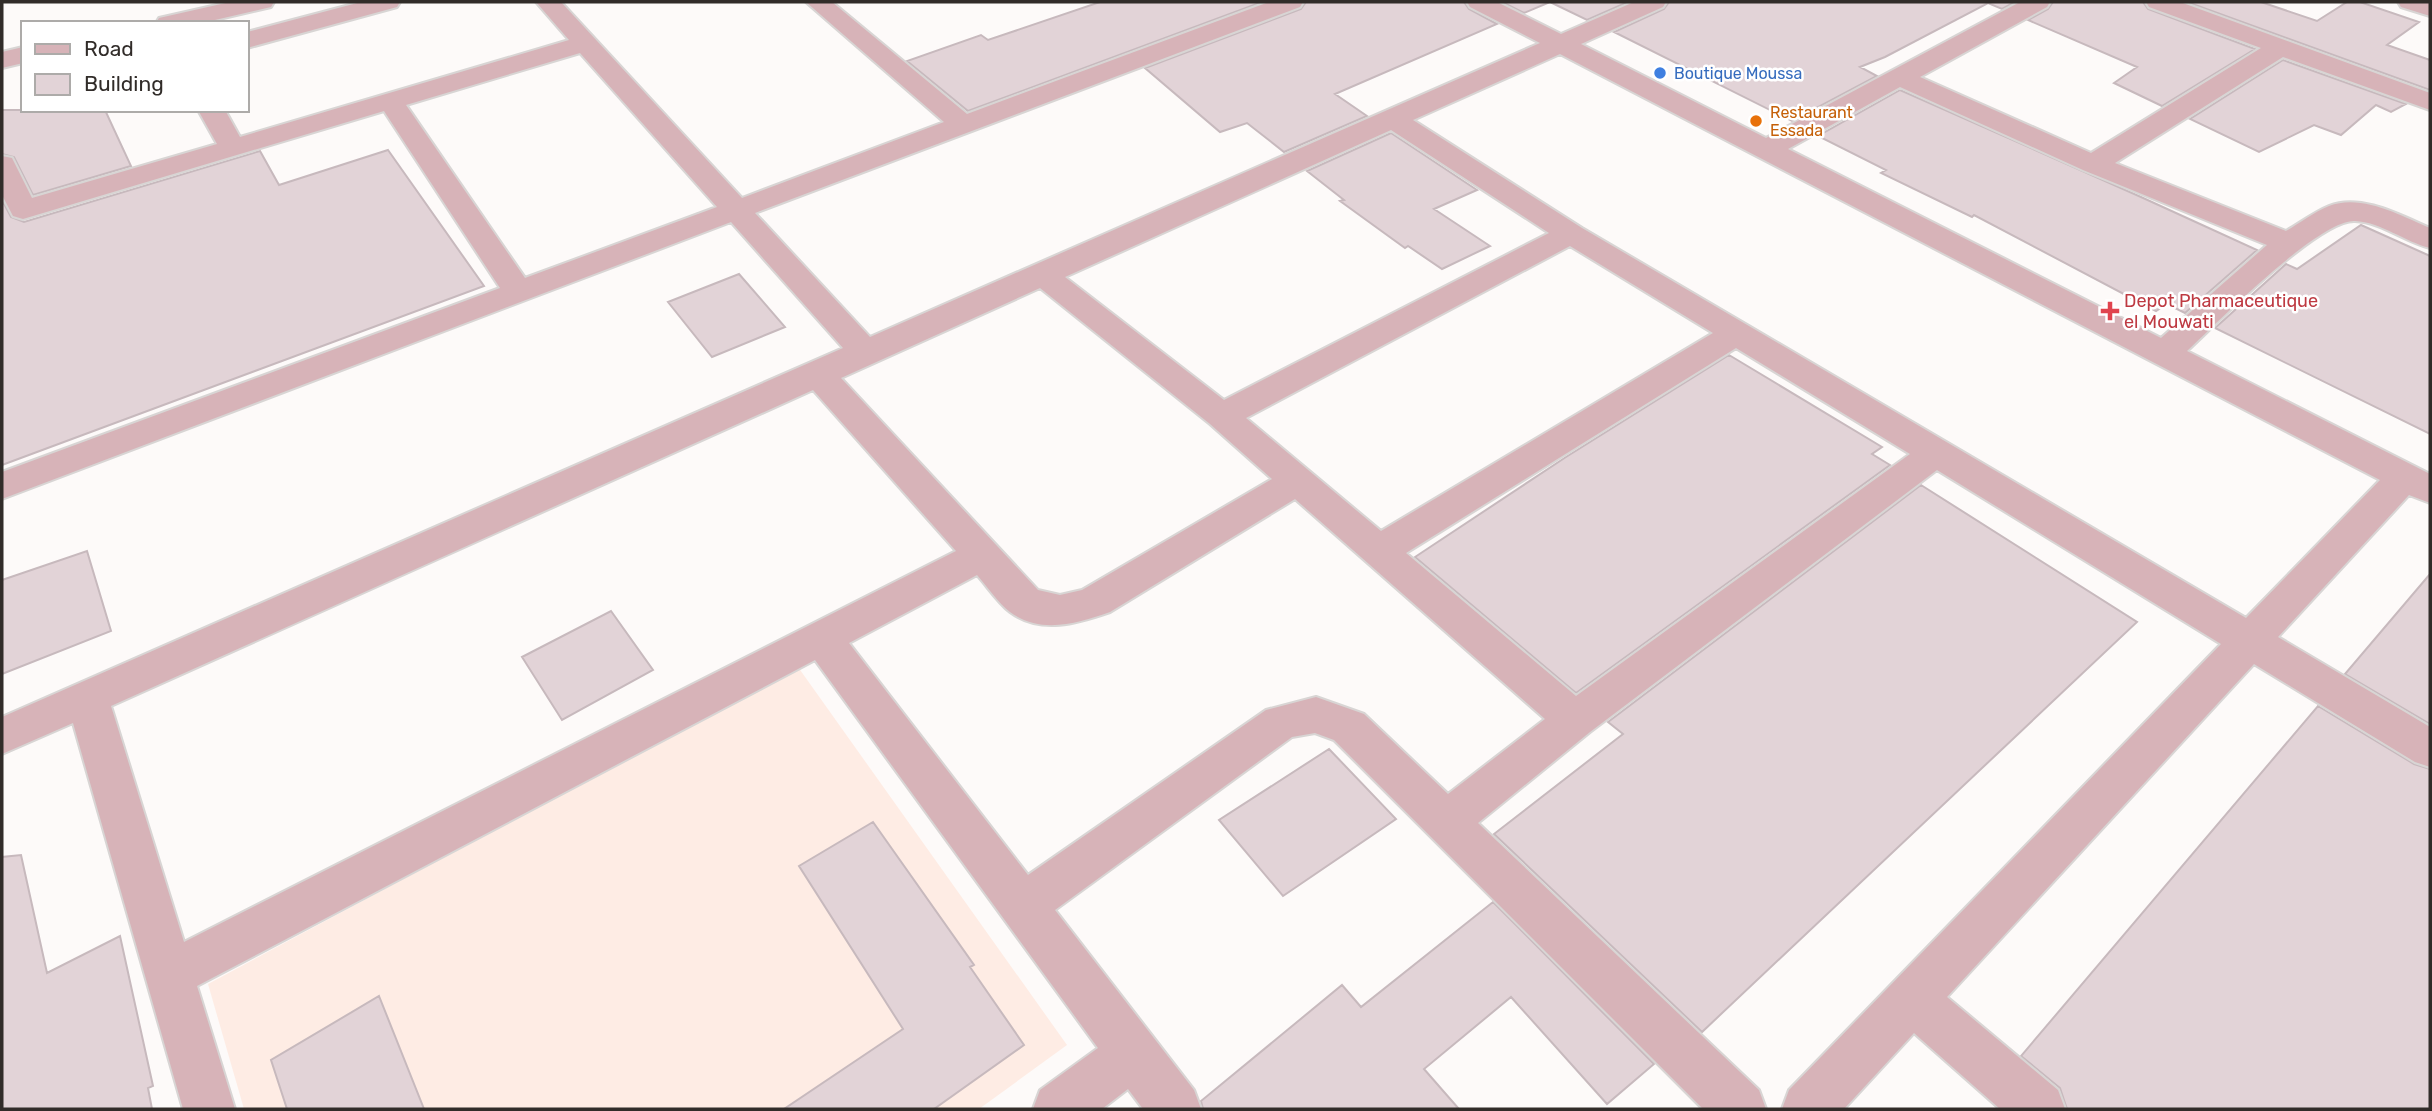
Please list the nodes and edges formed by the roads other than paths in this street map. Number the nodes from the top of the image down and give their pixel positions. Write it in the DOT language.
graph roads {
  1 [pos="262,2"];
  2 [pos="287,2"];
  3 [pos="387,2"];
  4 [pos="548,2"];
  5 [pos="818,2"];
  6 [pos="1291,2"];
  7 [pos="1479,2"];
  8 [pos="1654,2"];
  9 [pos="2038,2"];
  10 [pos="2158,2"];
  11 [pos="2410,2"];
  12 [pos="1245,8"];
  13 [pos="2430,9"];
  14 [pos="177,21"];
  15 [pos="302,25"];
  16 [pos="248,40"];
  17 [pos="585,43"];
  18 [pos="1560,43"];
  19 [pos="2281,47"];
  20 [pos="21,55"];
  21 [pos="2,60"];
  22 [pos="1899,77"];
  23 [pos="390,101"];
  24 [pos="2430,103"];
  25 [pos="212,112"];
  26 [pos="1391,118"];
  27 [pos="963,124"];
  28 [pos="233,148"];
  29 [pos="1767,149"];
  30 [pos="2,164"];
  31 [pos="2093,164"];
  32 [pos="734,208"];
  33 [pos="13,213"];
  34 [pos="1571,234"];
  35 [pos="2430,239"];
  36 [pos="2288,243"];
  37 [pos="1042,274"];
  38 [pos="519,292"];
  39 [pos="1737,332"];
  40 [pos="864,352"];
  41 [pos="2164,353"];
  42 [pos="817,373"];
  43 [pos="1222,416"];
  44 [pos="1937,452"];
  45 [pos="1297,481"];
  46 [pos="2417,483"];
  47 [pos="2,485"];
  48 [pos="1379,551"];
  49 [pos="982,555"];
  50 [pos="822,638"];
  51 [pos="2251,639"];
  52 [pos="88,698"];
  53 [pos="1575,720"];
  54 [pos="2,736"];
  55 [pos="2430,749"];
  56 [pos="1447,821"];
  57 [pos="1022,906"];
  58 [pos="169,975"];
  59 [pos="1912,999"];
  60 [pos="1134,1054"];
  61 [pos="209,1109"];
  62 [pos="1059,1109"];
  63 [pos="1175,1109"];
  64 [pos="1740,1109"];
  65 [pos="1808,1109"];
  66 [pos="2039,1109"];
  1 -- 14 [label="street"];
  2 -- 15 [label="street"];
  3 -- 15 [label="street"];
  4 -- 17 [label="street"];
  5 -- 27 [label="street"];
  6 -- 12 [label="street"];
  7 -- 18 [label="street"];
  8 -- 18 [label="street"];
  9 -- 22 [label="street"];
  10 -- 19 [label="street"];
  11 -- 13 [label="street"];
  12 -- 27 [label="street"];
  15 -- 16 [label="street"];
  17 -- 23 [label="street"];
  17 -- 32 [label="street"];
  18 -- 26 [label="street"];
  18 -- 29 [label="street"];
  19 -- 24 [label="street"];
  19 -- 31 [label="street"];
  20 -- 21 [label="street"];
  22 -- 29 [label="street"];
  22 -- 31 [label="street"];
  23 -- 28 [label="street"];
  23 -- 38 [label="street"];
  25 -- 28 [label="street"];
  26 -- 34 [label="street"];
  26 -- 37 [label="street"];
  27 -- 32 [label="street"];
  28 -- 33 [label="street"];
  29 -- 41 [label="street"];
  30 -- 33 [label="street"];
  31 -- 36 [label="street"];
  32 -- 38 [label="street"];
  32 -- 40 [label="street"];
  34 -- 39 [label="street"];
  34 -- 43 [label="street"];
  35 -- 36 [label="street"];
  36 -- 41 [label="street"];
  37 -- 40 [label="street"];
  37 -- 43 [label="street"];
  38 -- 47 [label="street"];
  39 -- 44 [label="street"];
  39 -- 48 [label="street"];
  40 -- 42 [label="street"];
  41 -- 46 [label="street"];
  42 -- 49 [label="street"];
  42 -- 52 [label="street"];
  43 -- 45 [label="street"];
  44 -- 51 [label="street"];
  44 -- 53 [label="street"];
  45 -- 48 [label="street"];
  45 -- 49 [label="street"];
  46 -- 51 [label="street"];
  48 -- 53 [label="street"];
  49 -- 50 [label="street"];
  50 -- 57 [label="street"];
  50 -- 58 [label="street"];
  51 -- 55 [label="street"];
  51 -- 59 [label="street"];
  52 -- 54 [label="street"];
  52 -- 58 [label="street"];
  53 -- 56 [label="street"];
  56 -- 57 [label="street"];
  56 -- 64 [label="street"];
  57 -- 60 [label="street"];
  58 -- 61 [label="street"];
  59 -- 65 [label="street"];
  59 -- 66 [label="street"];
  60 -- 62 [label="street"];
  60 -- 63 [label="street"];
}
